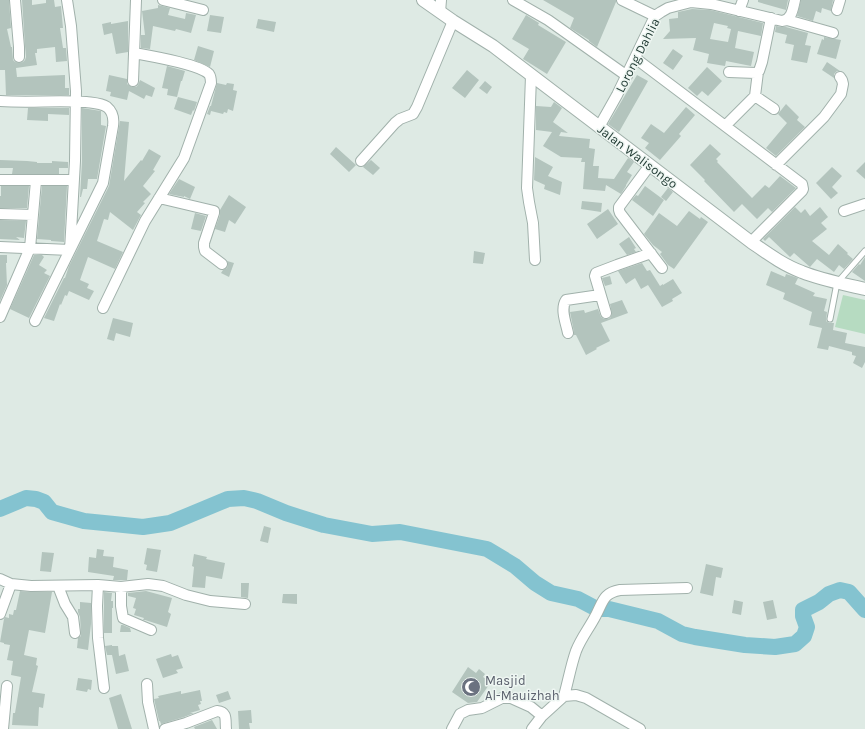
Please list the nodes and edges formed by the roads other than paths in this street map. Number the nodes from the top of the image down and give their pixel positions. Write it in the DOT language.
graph roads {
  1 [pos="15,0"];
  2 [pos="67,0"];
  3 [pos="136,0"];
  4 [pos="164,0"];
  5 [pos="423,0"];
  6 [pos="513,0"];
  7 [pos="622,0"];
  8 [pos="743,0"];
  9 [pos="795,0"];
  10 [pos="840,0"];
  11 [pos="690,1"];
  12 [pos="441,6"];
  13 [pos="203,10"];
  14 [pos="837,10"];
  15 [pos="740,11"];
  16 [pos="655,16"];
  17 [pos="771,18"];
  18 [pos="787,20"];
  19 [pos="453,21"];
  20 [pos="834,33"];
  21 [pos="134,53"];
  22 [pos="19,57"];
  23 [pos="636,58"];
  24 [pos="729,72"];
  25 [pos="758,72"];
  26 [pos="531,76"];
  27 [pos="627,76"];
  28 [pos="840,77"];
  29 [pos="133,81"];
  30 [pos="755,96"];
  31 [pos="0,101"];
  32 [pos="75,101"];
  33 [pos="774,109"];
  34 [pos="725,126"];
  35 [pos="599,127"];
  36 [pos="361,161"];
  37 [pos="650,165"];
  38 [pos="776,165"];
  39 [pos="0,180"];
  40 [pos="36,180"];
  41 [pos="74,180"];
  42 [pos="159,198"];
  43 [pos="865,204"];
  44 [pos="844,211"];
  45 [pos="0,214"];
  46 [pos="33,215"];
  47 [pos="751,242"];
  48 [pos="0,247"];
  49 [pos="30,248"];
  50 [pos="70,250"];
  51 [pos="865,251"];
  52 [pos="650,253"];
  53 [pos="535,260"];
  54 [pos="222,264"];
  55 [pos="662,268"];
  56 [pos="837,282"];
  57 [pos="865,289"];
  58 [pos="600,295"];
  59 [pos="103,308"];
  60 [pos="606,313"];
  61 [pos="0,317"];
  62 [pos="830,318"];
  63 [pos="35,321"];
  64 [pos="568,333"];
  65 [pos="0,579"];
  66 [pos="11,584"];
  67 [pos="98,585"];
  68 [pos="58,586"];
  69 [pos="121,586"];
  70 [pos="687,588"];
  71 [pos="245,604"];
  72 [pos="0,614"];
  73 [pos="152,630"];
  74 [pos="75,633"];
  75 [pos="147,684"];
  76 [pos="7,686"];
  77 [pos="104,688"];
  78 [pos="564,696"];
  79 [pos="542,716"];
  80 [pos="3,729"];
  81 [pos="154,729"];
  82 [pos="165,729"];
  83 [pos="226,729"];
  84 [pos="452,729"];
  85 [pos="532,729"];
  86 [pos="640,729"];
  1 -- 22 [label="street"];
  2 -- 32 [label="street"];
  3 -- 21 [label="street"];
  4 -- 13 [label="street"];
  5 -- 12 [label="street, Jalan Walisongo"];
  6 -- 27 [label="street"];
  7 -- 16 [label="street"];
  8 -- 15 [label="street"];
  9 -- 18 [label="street"];
  10 -- 14 [label="street"];
  11 -- 15 [label="street, Lorong Dahlia"];
  11 -- 16 [label="street, Lorong Dahlia"];
  12 -- 19 [label="street, Jalan Walisongo"];
  15 -- 17 [label="street, Lorong Dahlia"];
  16 -- 23 [label="street, Lorong Dahlia"];
  17 -- 18 [label="street, Lorong Dahlia"];
  17 -- 25 [label="street"];
  18 -- 20 [label="street, Lorong Dahlia"];
  19 -- 26 [label="street, Jalan Walisongo"];
  19 -- 36 [label="street"];
  21 -- 29 [label="street"];
  21 -- 42 [label="street"];
  23 -- 27 [label="street, Lorong Dahlia"];
  23 -- 34 [label="street"];
  24 -- 25 [label="street"];
  25 -- 30 [label="street"];
  26 -- 35 [label="street, Jalan Walisongo"];
  26 -- 53 [label="street"];
  27 -- 35 [label="street, Lorong Dahlia"];
  28 -- 38 [label="street"];
  30 -- 33 [label="street"];
  30 -- 34 [label="street"];
  31 -- 32 [label="street"];
  32 -- 41 [label="street"];
  32 -- 50 [label="street"];
  34 -- 38 [label="street"];
  35 -- 37 [label="street, Jalan Walisongo"];
  37 -- 47 [label="street, Jalan Walisongo"];
  37 -- 52 [label="street"];
  38 -- 47 [label="street"];
  39 -- 40 [label="street"];
  40 -- 41 [label="street"];
  40 -- 46 [label="street"];
  41 -- 50 [label="street"];
  42 -- 54 [label="street"];
  42 -- 59 [label="street"];
  43 -- 44 [label="street"];
  45 -- 46 [label="street"];
  46 -- 49 [label="street"];
  47 -- 56 [label="street, Jalan Walisongo"];
  48 -- 49 [label="street"];
  49 -- 50 [label="street"];
  49 -- 61 [label="street"];
  50 -- 63 [label="street"];
  51 -- 56 [label="lane"];
  52 -- 55 [label="street"];
  52 -- 58 [label="street"];
  56 -- 57 [label="street, Jalan Walisongo"];
  56 -- 62 [label="lane"];
  58 -- 60 [label="street"];
  58 -- 64 [label="street"];
  65 -- 66 [label="street"];
  66 -- 68 [label="street"];
  66 -- 72 [label="street"];
  67 -- 68 [label="street"];
  67 -- 69 [label="street"];
  67 -- 77 [label="street"];
  68 -- 74 [label="street"];
  69 -- 71 [label="street"];
  69 -- 73 [label="street"];
  70 -- 78 [label="street"];
  75 -- 81 [label="street"];
  76 -- 80 [label="street"];
  78 -- 79 [label="street"];
  78 -- 86 [label="street"];
  79 -- 84 [label="street"];
  79 -- 85 [label="street"];
  82 -- 83 [label="street"];
}
